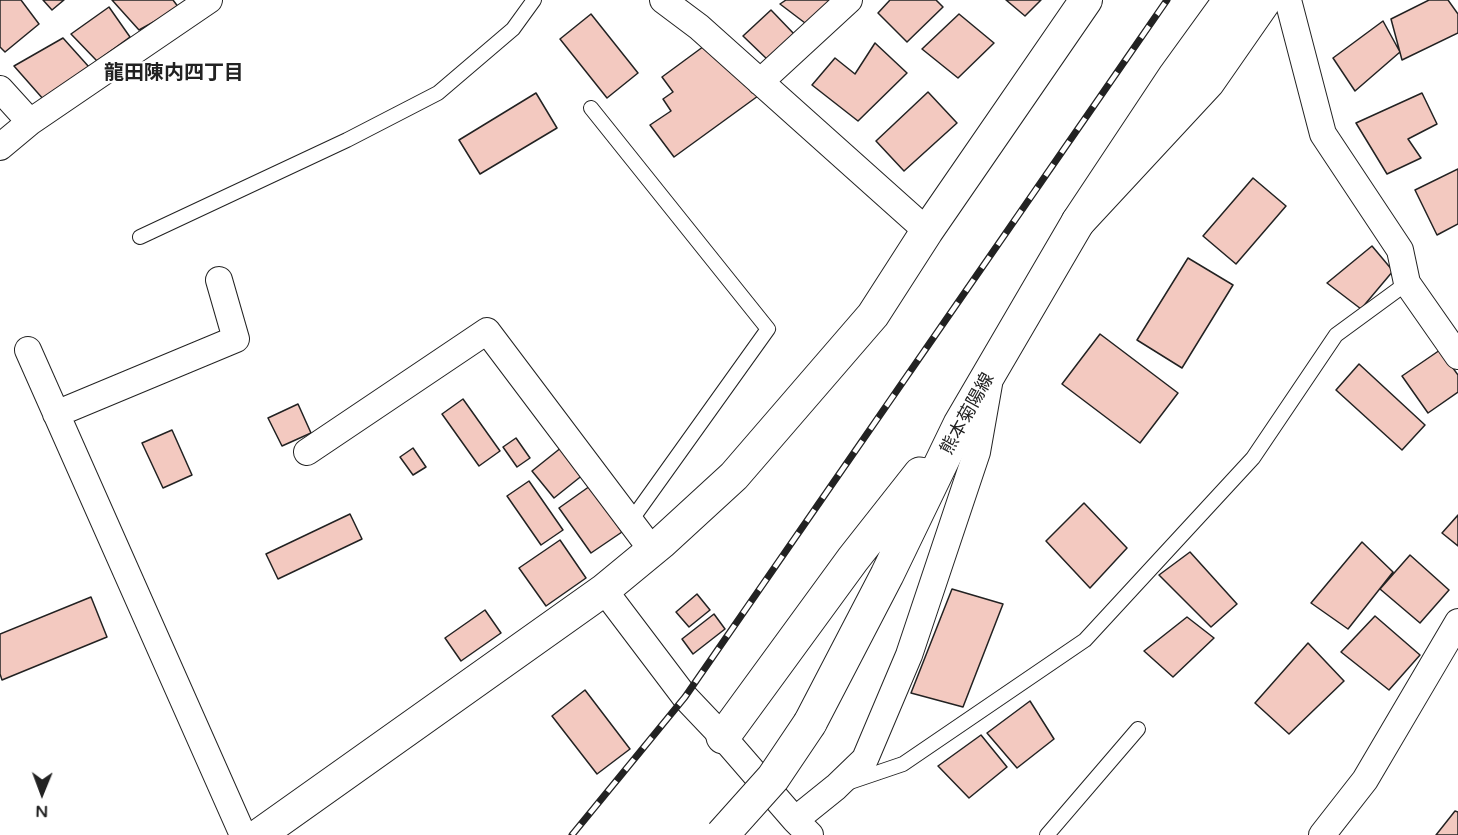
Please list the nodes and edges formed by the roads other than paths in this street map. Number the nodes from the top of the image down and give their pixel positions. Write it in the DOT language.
graph roads {
  1 [pos="209,0"];
  2 [pos="534,0"];
  3 [pos="663,0"];
  4 [pos="849,0"];
  5 [pos="1086,0"];
  6 [pos="1230,0"];
  7 [pos="1265,0"];
  8 [pos="1288,0"];
  9 [pos="760,82"];
  10 [pos="0,88"];
  11 [pos="591,108"];
  12 [pos="30,122"];
  13 [pos="0,147"];
  14 [pos="1078,222"];
  15 [pos="927,231"];
  16 [pos="140,237"];
  17 [pos="219,280"];
  18 [pos="1407,283"];
  19 [pos="28,350"];
  20 [pos="1458,356"];
  21 [pos="992,369"];
  22 [pos="56,414"];
  23 [pos="960,424"];
  24 [pos="307,452"];
  25 [pos="630,522"];
  26 [pos="652,550"];
  27 [pos="604,590"];
  28 [pos="1458,622"];
  29 [pos="1138,729"];
  30 [pos="723,737"];
  31 [pos="836,787"];
  32 [pos="802,828"];
  33 [pos="243,835"];
  34 [pos="259,835"];
  35 [pos="722,835"];
  36 [pos="1047,835"];
  37 [pos="1322,835"];
  1 -- 12 [label="street"];
  2 -- 16 [label="lane"];
  3 -- 9 [label="street"];
  4 -- 9 [label="street"];
  5 -- 15 [label="street"];
  6 -- 14 [label="main road, 熊本菊陽線"];
  7 -- 14 [label="main road"];
  8 -- 18 [label="street"];
  9 -- 15 [label="street"];
  10 -- 12 [label="street"];
  11 -- 25 [label="lane"];
  12 -- 13 [label="street"];
  14 -- 21 [label="main road, 熊本菊陽線"];
  15 -- 26 [label="street"];
  17 -- 22 [label="street"];
  18 -- 20 [label="street"];
  18 -- 31 [label="lane"];
  19 -- 22 [label="street"];
  21 -- 23 [label="main road, 熊本菊陽線"];
  21 -- 31 [label="street"];
  22 -- 33 [label="street"];
  23 -- 30 [label="main road"];
  23 -- 35 [label="main road, 熊本菊陽線, bridge"];
  24 -- 25 [label="street"];
  25 -- 26 [label="street"];
  26 -- 27 [label="street"];
  27 -- 30 [label="street"];
  27 -- 34 [label="street"];
  28 -- 37 [label="street"];
  29 -- 36 [label="lane"];
  30 -- 32 [label="street"];
  31 -- 32 [label="street"];
}
